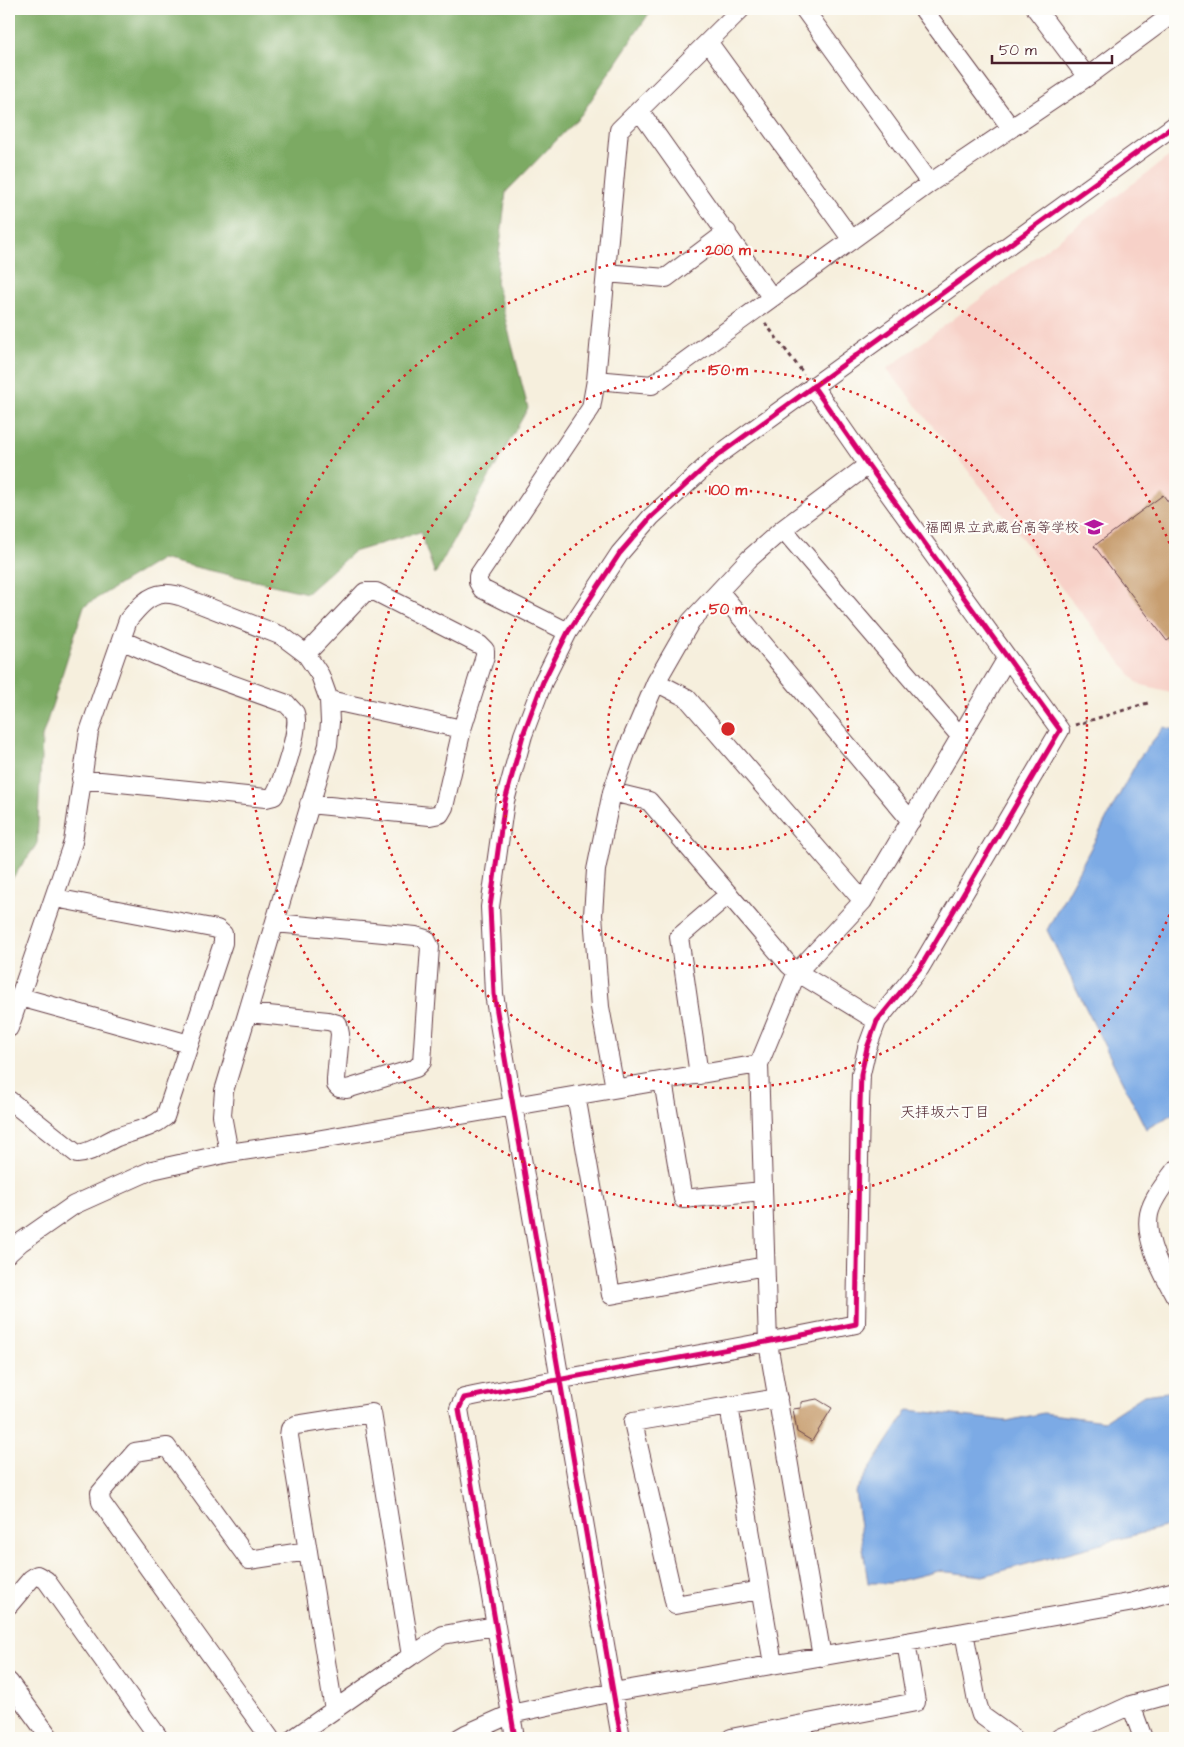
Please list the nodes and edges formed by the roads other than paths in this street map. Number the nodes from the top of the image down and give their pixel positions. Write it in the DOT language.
graph roads {
  1 [pos="741,9"];
  2 [pos="804,9"];
  3 [pos="923,9"];
  4 [pos="1036,9"];
  5 [pos="1166,13"];
  6 [pos="709,43"];
  7 [pos="1087,77"];
  8 [pos="639,110"];
  9 [pos="1175,125"];
  10 [pos="1011,128"];
  11 [pos="930,183"];
  12 [pos="727,232"];
  13 [pos="852,240"];
  14 [pos="606,273"];
  15 [pos="772,298"];
  16 [pos="596,380"];
  17 [pos="813,386"];
  18 [pos="868,465"];
  19 [pos="783,529"];
  20 [pos="719,591"];
  21 [pos="568,632"];
  22 [pos="121,640"];
  23 [pos="306,654"];
  24 [pos="1007,658"];
  25 [pos="656,682"];
  26 [pos="329,700"];
  27 [pos="462,729"];
  28 [pos="960,736"];
  29 [pos="81,779"];
  30 [pos="612,792"];
  31 [pos="309,804"];
  32 [pos="911,820"];
  33 [pos="728,894"];
  34 [pos="55,898"];
  35 [pos="863,901"];
  36 [pos="275,923"];
  37 [pos="797,972"];
  38 [pos="20,997"];
  39 [pos="248,1013"];
  40 [pos="877,1021"];
  41 [pos="9,1028"];
  42 [pos="189,1044"];
  43 [pos="759,1064"];
  44 [pos="699,1075"];
  45 [pos="663,1081"];
  46 [pos="616,1088"];
  47 [pos="576,1095"];
  48 [pos="9,1100"];
  49 [pos="514,1106"];
  50 [pos="228,1153"];
  51 [pos="1175,1170"];
  52 [pos="762,1191"];
  53 [pos="13,1242"];
  54 [pos="765,1266"];
  55 [pos="1175,1296"];
  56 [pos="768,1343"];
  57 [pos="560,1378"];
  58 [pos="778,1398"];
  59 [pos="729,1406"];
  60 [pos="308,1551"];
  61 [pos="760,1590"];
  62 [pos="1175,1591"];
  63 [pos="9,1605"];
  64 [pos="495,1626"];
  65 [pos="964,1632"];
  66 [pos="906,1642"];
  67 [pos="411,1656"];
  68 [pos="822,1657"];
  69 [pos="773,1664"];
  70 [pos="9,1682"];
  71 [pos="613,1692"];
  72 [pos="1175,1693"];
  73 [pos="1131,1705"];
  74 [pos="334,1710"];
  75 [pos="511,1714"];
  76 [pos="50,1738"];
  77 [pos="159,1738"];
  78 [pos="270,1738"];
  79 [pos="294,1738"];
  80 [pos="459,1738"];
  81 [pos="515,1738"];
  82 [pos="621,1738"];
  83 [pos="732,1738"];
  84 [pos="1013,1738"];
  85 [pos="1059,1738"];
  86 [pos="1143,1738"];
  1 -- 6 [label="street"];
  2 -- 11 [label="street"];
  3 -- 10 [label="street"];
  4 -- 7 [label="street"];
  5 -- 7 [label="street"];
  6 -- 8 [label="street"];
  6 -- 13 [label="street"];
  7 -- 10 [label="street"];
  8 -- 12 [label="street"];
  8 -- 14 [label="street"];
  9 -- 17 [label="street"];
  10 -- 11 [label="street"];
  11 -- 13 [label="street"];
  12 -- 14 [label="street"];
  12 -- 15 [label="street"];
  13 -- 15 [label="street"];
  14 -- 16 [label="street"];
  15 -- 16 [label="street"];
  16 -- 21 [label="street"];
  17 -- 18 [label="street"];
  17 -- 21 [label="street"];
  18 -- 19 [label="street"];
  18 -- 24 [label="street"];
  19 -- 20 [label="street"];
  19 -- 28 [label="street"];
  20 -- 25 [label="street"];
  20 -- 32 [label="street"];
  21 -- 49 [label="street"];
  22 -- 23 [label="street"];
  22 -- 29 [label="street"];
  22 -- 29 [label="street"];
  23 -- 26 [label="street"];
  23 -- 27 [label="street"];
  24 -- 28 [label="street"];
  24 -- 40 [label="street"];
  25 -- 30 [label="street"];
  25 -- 35 [label="street"];
  26 -- 27 [label="street"];
  26 -- 31 [label="street"];
  27 -- 31 [label="street"];
  28 -- 32 [label="street"];
  29 -- 34 [label="street"];
  30 -- 33 [label="street"];
  30 -- 46 [label="street"];
  31 -- 36 [label="street"];
  32 -- 35 [label="street"];
  33 -- 37 [label="street"];
  33 -- 44 [label="street"];
  34 -- 38 [label="street"];
  34 -- 42 [label="street"];
  35 -- 37 [label="street"];
  36 -- 39 [label="street"];
  36 -- 39 [label="street"];
  37 -- 40 [label="street"];
  37 -- 43 [label="street"];
  38 -- 41 [label="street"];
  38 -- 42 [label="street"];
  39 -- 50 [label="street"];
  40 -- 56 [label="street"];
  42 -- 48 [label="street"];
  43 -- 44 [label="street"];
  43 -- 52 [label="street"];
  44 -- 45 [label="street"];
  45 -- 46 [label="street"];
  45 -- 52 [label="street"];
  46 -- 47 [label="street"];
  47 -- 49 [label="street"];
  47 -- 54 [label="street"];
  49 -- 50 [label="street"];
  49 -- 57 [label="street"];
  50 -- 53 [label="street"];
  51 -- 55 [label="street"];
  52 -- 54 [label="street"];
  54 -- 56 [label="street"];
  56 -- 57 [label="street"];
  56 -- 58 [label="street"];
  57 -- 64 [label="street"];
  57 -- 71 [label="street"];
  58 -- 59 [label="street"];
  58 -- 68 [label="street"];
  59 -- 61 [label="street"];
  59 -- 61 [label="street"];
  60 -- 67 [label="street"];
  60 -- 74 [label="street"];
  60 -- 78 [label="street"];
  61 -- 69 [label="street"];
  62 -- 65 [label="street"];
  63 -- 77 [label="street"];
  64 -- 67 [label="street"];
  64 -- 75 [label="street"];
  65 -- 66 [label="street"];
  65 -- 84 [label="street"];
  66 -- 68 [label="street"];
  66 -- 83 [label="street"];
  67 -- 74 [label="street"];
  68 -- 69 [label="street"];
  69 -- 71 [label="street"];
  70 -- 76 [label="street"];
  71 -- 75 [label="street"];
  71 -- 82 [label="street"];
  72 -- 73 [label="street"];
  73 -- 85 [label="street"];
  73 -- 86 [label="street"];
  74 -- 79 [label="street"];
  75 -- 80 [label="street"];
  75 -- 81 [label="street"];
}
